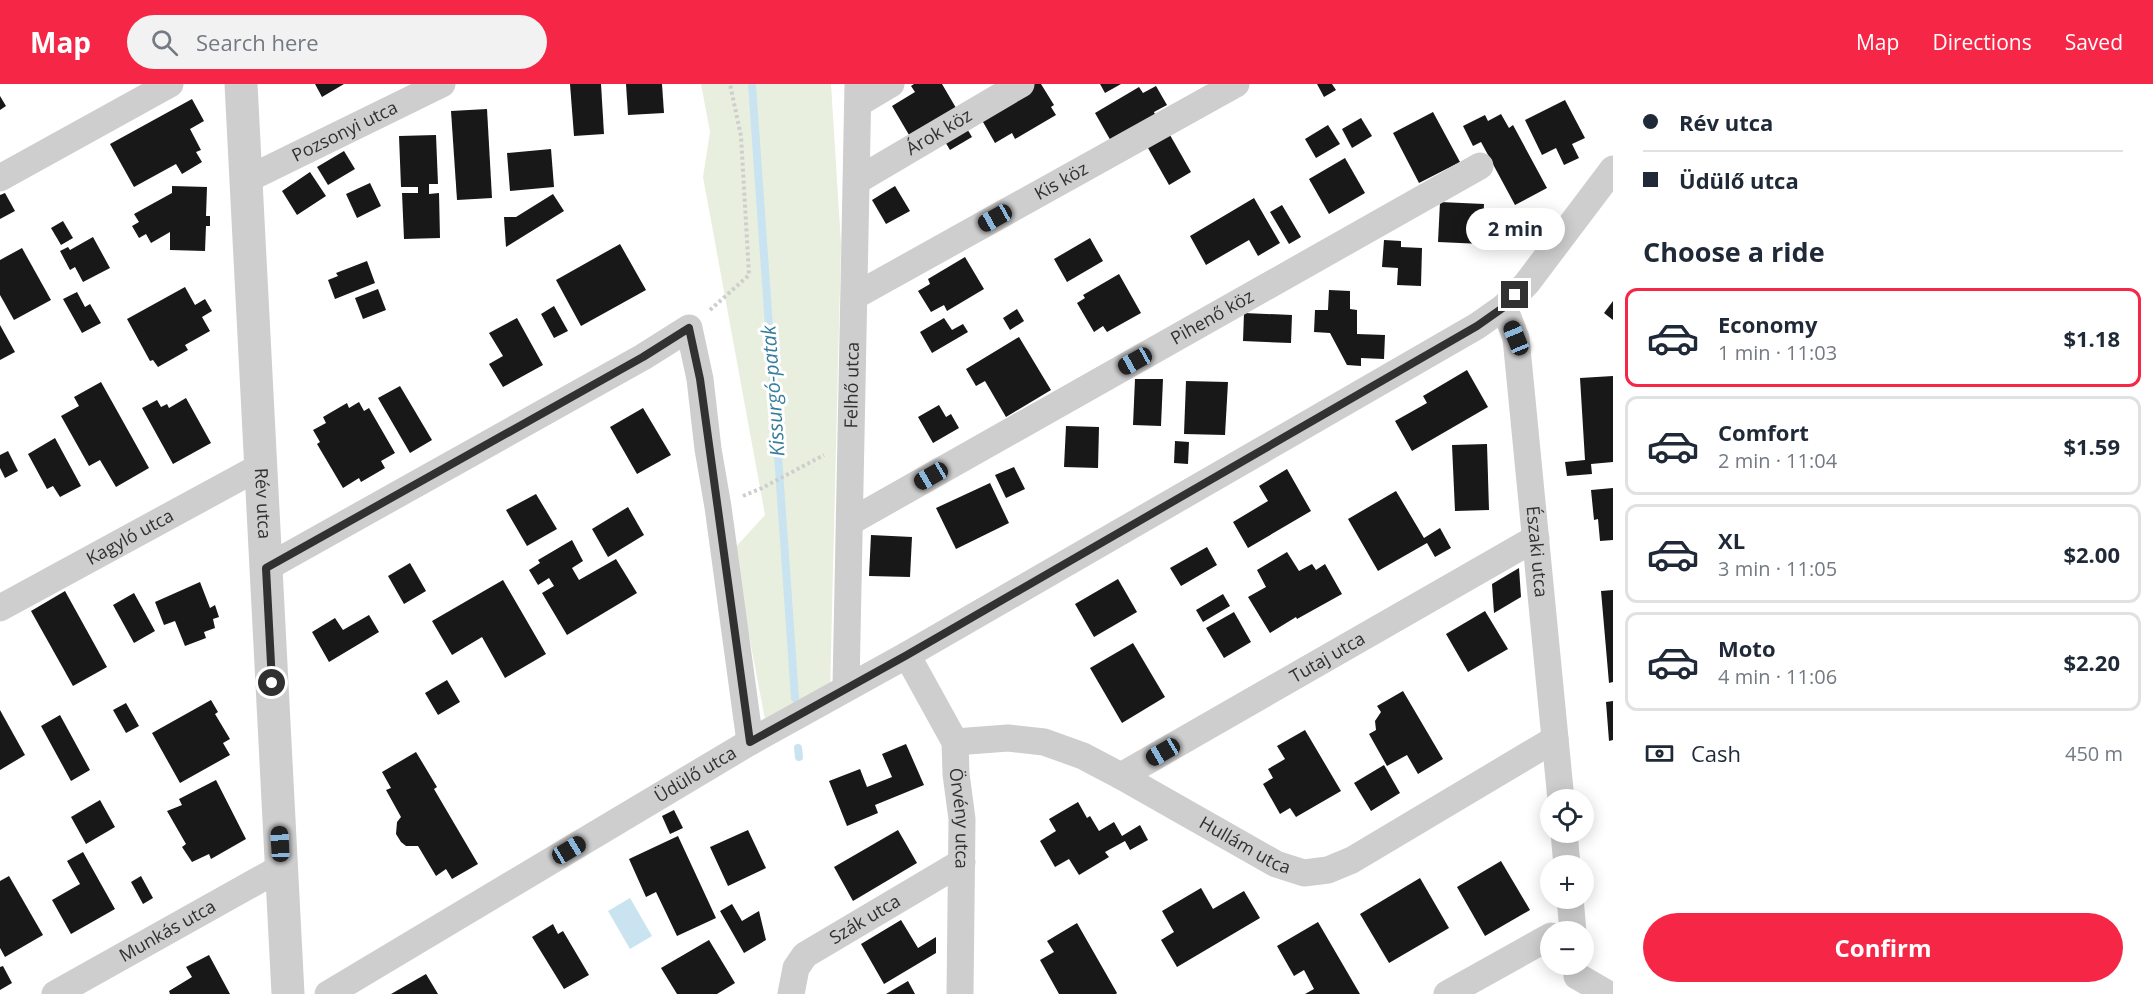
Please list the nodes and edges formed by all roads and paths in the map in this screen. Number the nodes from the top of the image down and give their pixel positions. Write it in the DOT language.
graph roads {
  1 [pos="170,84"];
  2 [pos="241,84"];
  3 [pos="442,84"];
  4 [pos="730,84"];
  5 [pos="891,84"];
  6 [pos="1021,84"];
  7 [pos="1236,84"];
  8 [pos="859,93"];
  9 [pos="1480,166"];
  10 [pos="1613,169"];
  11 [pos="0,178"];
  12 [pos="246,180"];
  13 [pos="858,180"];
  14 [pos="855,296"];
  15 [pos="1504,307"];
  16 [pos="689,328"];
  17 [pos="821,457"];
  18 [pos="261,466"];
  19 [pos="762,488"];
  20 [pos="850,522"];
  21 [pos="1536,538"];
  22 [pos="266,568"];
  23 [pos="0,608"];
  24 [pos="907,655"];
  25 [pos="846,687"];
  26 [pos="1555,739"];
  27 [pos="750,742"];
  28 [pos="955,742"];
  29 [pos="1121,776"];
  30 [pos="1560,789"];
  31 [pos="962,861"];
  32 [pos="282,867"];
  33 [pos="1540,939"];
  34 [pos="1578,978"];
  35 [pos="55,994"];
  36 [pos="288,994"];
  37 [pos="328,994"];
  38 [pos="791,994"];
  39 [pos="960,994"];
  40 [pos="1447,994"];
  41 [pos="1608,994"];
  1 -- 11 [label="street"];
  2 -- 12 [label="street, Rév utca"];
  3 -- 12 [label="street, Pozsonyi utca"];
  4 -- 16 [label="path"];
  5 -- 8 [label="street"];
  6 -- 13 [label="street, Árok köz"];
  7 -- 14 [label="street, Kis köz"];
  8 -- 13 [label="street, Felhő utca"];
  9 -- 20 [label="street, Pihenő köz"];
  10 -- 15 [label="street, Üdülő utca"];
  12 -- 18 [label="street, Rév utca"];
  13 -- 14 [label="street, Felhő utca"];
  14 -- 20 [label="street, Felhő utca"];
  15 -- 21 [label="street, Északi utca"];
  15 -- 24 [label="street, Üdülő utca"];
  16 -- 22 [label="street"];
  16 -- 27 [label="street"];
  17 -- 19 [label="path"];
  18 -- 22 [label="street, Rév utca"];
  18 -- 23 [label="street, Kagyló utca"];
  20 -- 25 [label="street, Felhő utca"];
  21 -- 26 [label="street, Északi utca"];
  21 -- 29 [label="street, Tutaj utca"];
  22 -- 32 [label="street, Rév utca"];
  24 -- 25 [label="street, Üdülő utca"];
  24 -- 28 [label="street, Örvény utca"];
  25 -- 27 [label="street, Üdülő utca"];
  26 -- 29 [label="street, Hullám utca"];
  26 -- 30 [label="street, Északi utca"];
  27 -- 37 [label="street, Üdülő utca"];
  28 -- 29 [label="street, Hullám utca"];
  28 -- 31 [label="street, Örvény utca"];
  31 -- 38 [label="street, Szák utca"];
  31 -- 39 [label="street, Örvény utca"];
  32 -- 35 [label="street, Munkás utca"];
  32 -- 36 [label="street, Rév utca"];
  33 -- 40 [label="street"];
  34 -- 41 [label="street"];
}
